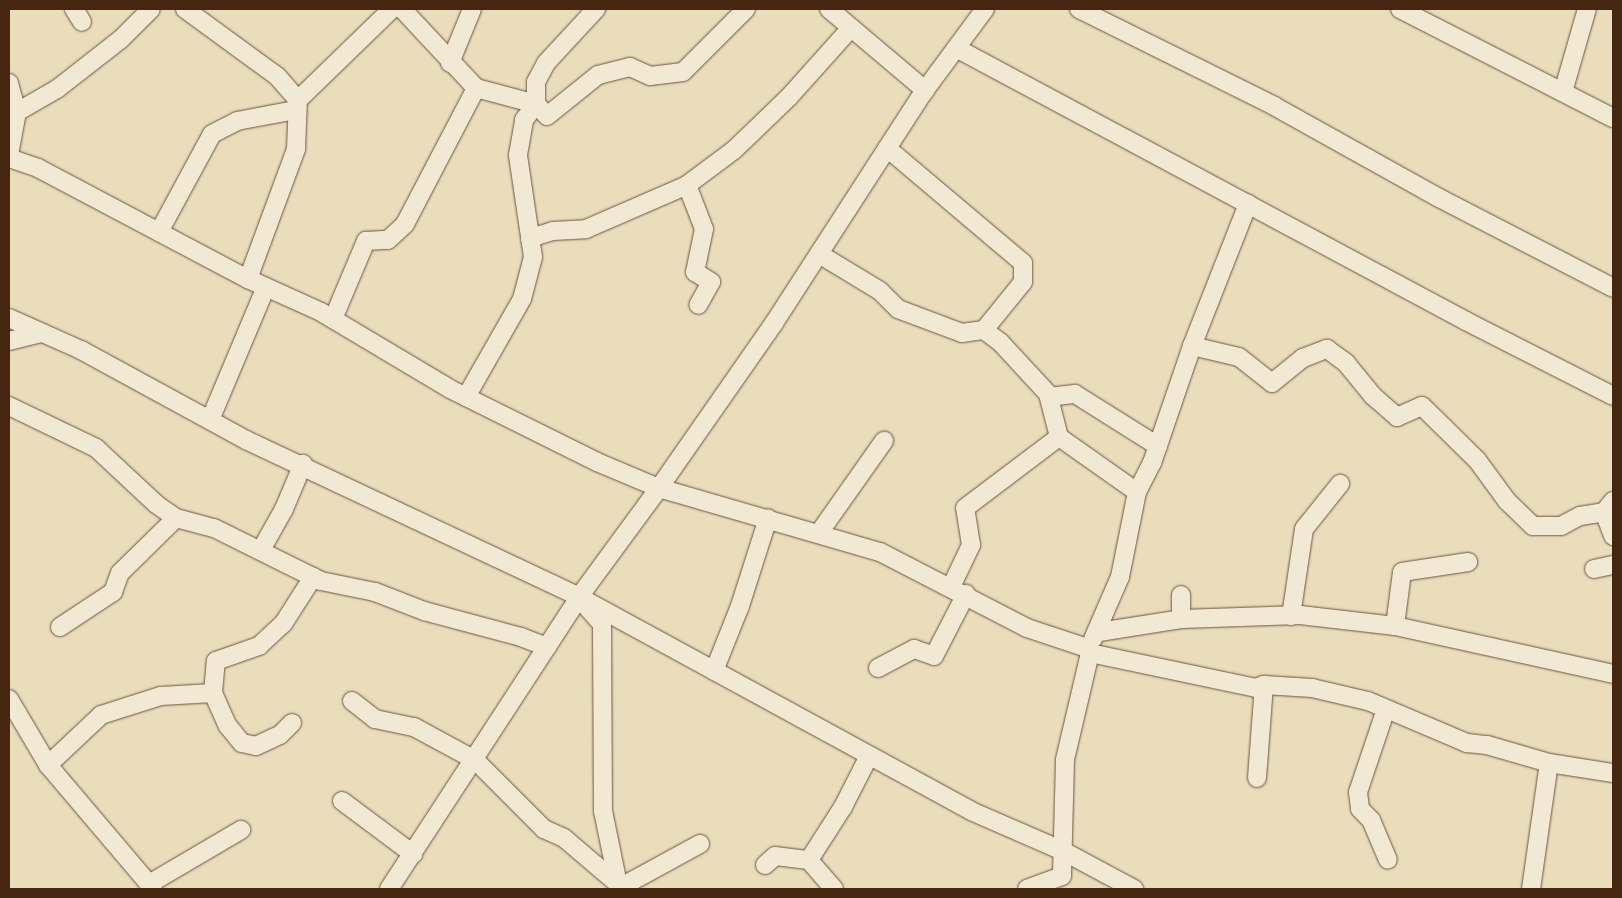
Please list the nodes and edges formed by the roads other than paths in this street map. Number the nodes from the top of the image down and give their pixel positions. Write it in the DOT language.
graph roads {
  1 [pos="151,9"];
  2 [pos="186,9"];
  3 [pos="392,9"];
  4 [pos="402,9"];
  5 [pos="472,9"];
  6 [pos="596,9"];
  7 [pos="746,9"];
  8 [pos="829,9"];
  9 [pos="985,9"];
  10 [pos="1080,9"];
  11 [pos="1400,9"];
  12 [pos="1586,9"];
  13 [pos="851,28"];
  14 [pos="956,48"];
  15 [pos="450,63"];
  16 [pos="9,82"];
  17 [pos="476,88"];
  18 [pos="925,90"];
  19 [pos="1563,92"];
  20 [pos="536,104"];
  21 [pos="297,105"];
  22 [pos="17,112"];
  23 [pos="1613,118"];
  24 [pos="888,148"];
  25 [pos="9,157"];
  26 [pos="687,185"];
  27 [pos="1248,204"];
  28 [pos="159,232"];
  29 [pos="530,238"];
  30 [pos="819,254"];
  31 [pos="248,279"];
  32 [pos="266,287"];
  33 [pos="1613,288"];
  34 [pos="698,305"];
  35 [pos="9,318"];
  36 [pos="333,319"];
  37 [pos="984,330"];
  38 [pos="42,333"];
  39 [pos="9,341"];
  40 [pos="1192,346"];
  41 [pos="1613,396"];
  42 [pos="466,397"];
  43 [pos="1048,397"];
  44 [pos="9,406"];
  45 [pos="210,420"];
  46 [pos="1059,438"];
  47 [pos="884,441"];
  48 [pos="1158,446"];
  49 [pos="303,464"];
  50 [pos="1340,484"];
  51 [pos="659,488"];
  52 [pos="1137,492"];
  53 [pos="1608,506"];
  54 [pos="176,518"];
  55 [pos="768,518"];
  56 [pos="819,533"];
  57 [pos="1613,536"];
  58 [pos="261,550"];
  59 [pos="1468,562"];
  60 [pos="1613,565"];
  61 [pos="1594,569"];
  62 [pos="313,577"];
  63 [pos="959,591"];
  64 [pos="1181,595"];
  65 [pos="579,598"];
  66 [pos="1291,616"];
  67 [pos="1181,618"];
  68 [pos="1395,626"];
  69 [pos="60,627"];
  70 [pos="1099,632"];
  71 [pos="547,647"];
  72 [pos="1088,650"];
  73 [pos="878,668"];
  74 [pos="714,671"];
  75 [pos="1613,674"];
  76 [pos="1264,685"];
  77 [pos="213,693"];
  78 [pos="9,699"];
  79 [pos="352,701"];
  80 [pos="1386,709"];
  81 [pos="14,719"];
  82 [pos="292,723"];
  83 [pos="869,756"];
  84 [pos="475,760"];
  85 [pos="1549,762"];
  86 [pos="48,765"];
  87 [pos="1613,773"];
  88 [pos="1257,778"];
  89 [pos="342,801"];
  90 [pos="240,830"];
  91 [pos="700,844"];
  92 [pos="1063,851"];
  93 [pos="413,854"];
  94 [pos="809,860"];
  95 [pos="1388,860"];
  96 [pos="766,865"];
  97 [pos="146,886"];
  98 [pos="620,887"];
  99 [pos="389,889"];
  100 [pos="834,889"];
  101 [pos="1027,889"];
  102 [pos="1134,889"];
  103 [pos="1531,889"];
  1 -- 22 [label="street"];
  2 -- 21 [label="street"];
  3 -- 21 [label="street"];
  4 -- 15 [label="street"];
  5 -- 15 [label="street"];
  6 -- 20 [label="street"];
  7 -- 20 [label="street"];
  8 -- 13 [label="street"];
  9 -- 14 [label="street"];
  10 -- 33 [label="street"];
  11 -- 19 [label="street"];
  12 -- 19 [label="street"];
  13 -- 18 [label="street"];
  13 -- 26 [label="street"];
  14 -- 18 [label="street"];
  14 -- 27 [label="street"];
  15 -- 17 [label="street"];
  16 -- 22 [label="street"];
  17 -- 20 [label="street"];
  17 -- 36 [label="street"];
  18 -- 24 [label="street"];
  19 -- 23 [label="street"];
  20 -- 29 [label="street"];
  21 -- 28 [label="street"];
  21 -- 31 [label="street"];
  22 -- 25 [label="street"];
  24 -- 30 [label="street"];
  24 -- 37 [label="street"];
  25 -- 28 [label="street"];
  26 -- 29 [label="street"];
  26 -- 34 [label="street"];
  27 -- 40 [label="street"];
  27 -- 41 [label="street"];
  28 -- 31 [label="street"];
  29 -- 42 [label="street"];
  30 -- 37 [label="street"];
  30 -- 51 [label="street"];
  31 -- 32 [label="street"];
  32 -- 36 [label="street"];
  32 -- 45 [label="street"];
  35 -- 38 [label="street"];
  36 -- 42 [label="street"];
  37 -- 43 [label="street"];
  38 -- 39 [label="street"];
  38 -- 45 [label="street"];
  40 -- 48 [label="street"];
  40 -- 53 [label="street"];
  42 -- 51 [label="street"];
  43 -- 46 [label="street"];
  43 -- 48 [label="street"];
  44 -- 54 [label="street"];
  45 -- 49 [label="street"];
  46 -- 52 [label="street"];
  46 -- 63 [label="street"];
  47 -- 56 [label="street"];
  48 -- 52 [label="street"];
  49 -- 58 [label="street"];
  49 -- 65 [label="street"];
  50 -- 66 [label="street"];
  51 -- 55 [label="street"];
  51 -- 65 [label="street"];
  52 -- 70 [label="street"];
  53 -- 57 [label="street"];
  54 -- 58 [label="street"];
  54 -- 69 [label="street"];
  55 -- 56 [label="street"];
  55 -- 74 [label="street"];
  56 -- 63 [label="street"];
  58 -- 62 [label="street"];
  59 -- 68 [label="street"];
  60 -- 61 [label="street"];
  62 -- 71 [label="street"];
  62 -- 77 [label="street"];
  63 -- 72 [label="street"];
  63 -- 73 [label="street"];
  64 -- 67 [label="street"];
  65 -- 71 [label="street"];
  65 -- 74 [label="street"];
  65 -- 98 [label="street"];
  66 -- 67 [label="street"];
  66 -- 68 [label="street"];
  67 -- 70 [label="street"];
  68 -- 75 [label="street"];
  70 -- 72 [label="street"];
  71 -- 84 [label="street"];
  72 -- 76 [label="street"];
  72 -- 92 [label="street"];
  74 -- 83 [label="street"];
  76 -- 80 [label="street"];
  76 -- 88 [label="street"];
  77 -- 82 [label="street"];
  77 -- 86 [label="street"];
  78 -- 81 [label="street"];
  79 -- 84 [label="street"];
  80 -- 85 [label="street"];
  80 -- 95 [label="street"];
  81 -- 86 [label="street"];
  83 -- 92 [label="street"];
  83 -- 94 [label="street"];
  84 -- 93 [label="street"];
  84 -- 98 [label="street"];
  85 -- 87 [label="street"];
  85 -- 103 [label="street"];
  86 -- 97 [label="street"];
  89 -- 93 [label="street"];
  90 -- 97 [label="street"];
  91 -- 98 [label="street"];
  92 -- 101 [label="street"];
  92 -- 102 [label="street"];
  93 -- 99 [label="street"];
  94 -- 96 [label="street"];
  94 -- 100 [label="street"];
}
